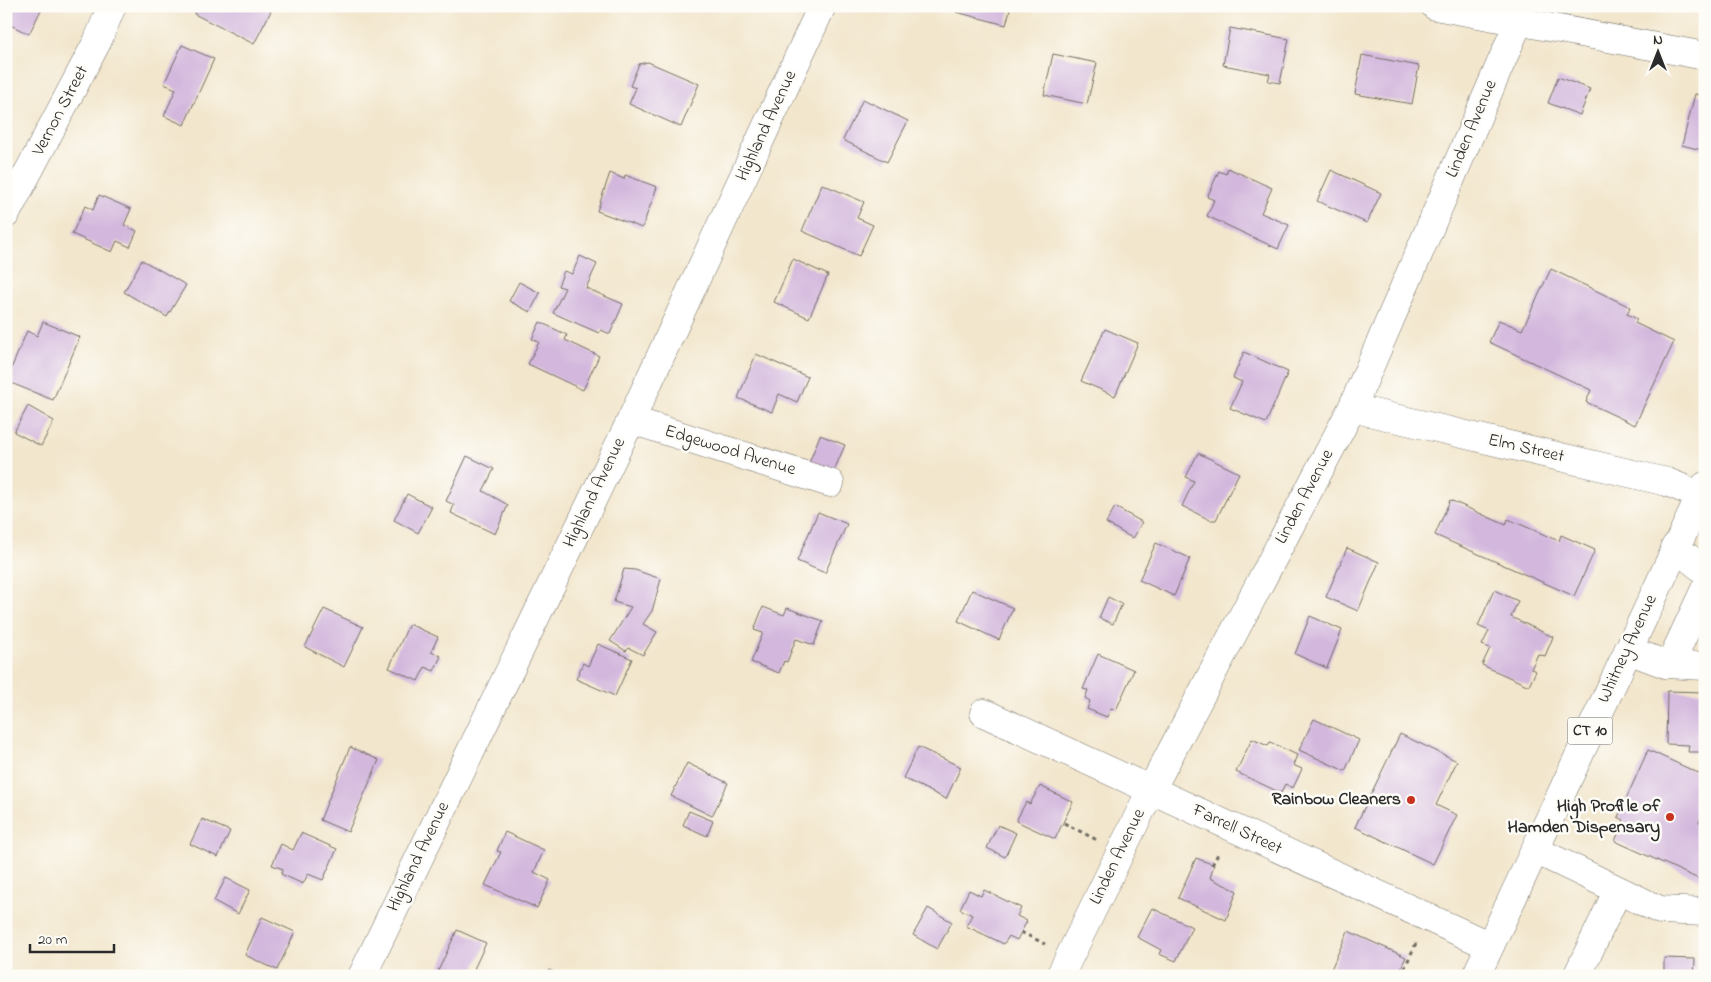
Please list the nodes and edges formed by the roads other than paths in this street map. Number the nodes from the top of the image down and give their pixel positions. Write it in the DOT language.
graph roads {
  1 [pos="112,6"];
  2 [pos="822,6"];
  3 [pos="1435,6"];
  4 [pos="1520,14"];
  5 [pos="1705,56"];
  6 [pos="6,214"];
  7 [pos="1352,408"];
  8 [pos="631,420"];
  9 [pos="830,483"];
  10 [pos="1702,490"];
  11 [pos="1675,547"];
  12 [pos="1705,571"];
  13 [pos="1705,588"];
  14 [pos="1628,650"];
  15 [pos="1670,664"];
  16 [pos="1705,666"];
  17 [pos="984,713"];
  18 [pos="1151,790"];
  19 [pos="1535,850"];
  20 [pos="1618,890"];
  21 [pos="1705,912"];
  22 [pos="1490,946"];
  23 [pos="363,976"];
  24 [pos="1060,976"];
  25 [pos="1476,976"];
  26 [pos="1578,976"];
  1 -- 6 [label="street, Vernon Street"];
  2 -- 8 [label="street, Highland Avenue"];
  3 -- 4 [label="street"];
  4 -- 5 [label="street"];
  4 -- 7 [label="street, Linden Avenue"];
  7 -- 10 [label="street, Elm Street"];
  7 -- 18 [label="street, Linden Avenue"];
  8 -- 9 [label="street, Edgewood Avenue"];
  8 -- 23 [label="street, Highland Avenue"];
  10 -- 11 [label="street, Whitney Avenue / CT 10"];
  11 -- 12 [label="street"];
  11 -- 14 [label="street, Whitney Avenue / CT 10"];
  13 -- 15 [label="street"];
  14 -- 15 [label="street"];
  14 -- 19 [label="street, Whitney Avenue / CT 10"];
  15 -- 16 [label="street"];
  17 -- 18 [label="street, Farrell Street"];
  18 -- 22 [label="street, Farrell Street"];
  18 -- 24 [label="street, Linden Avenue"];
  19 -- 20 [label="street"];
  19 -- 22 [label="street, Whitney Avenue / CT 10"];
  20 -- 21 [label="street"];
  20 -- 26 [label="street"];
  22 -- 25 [label="street, Whitney Avenue / CT 10"];
}
